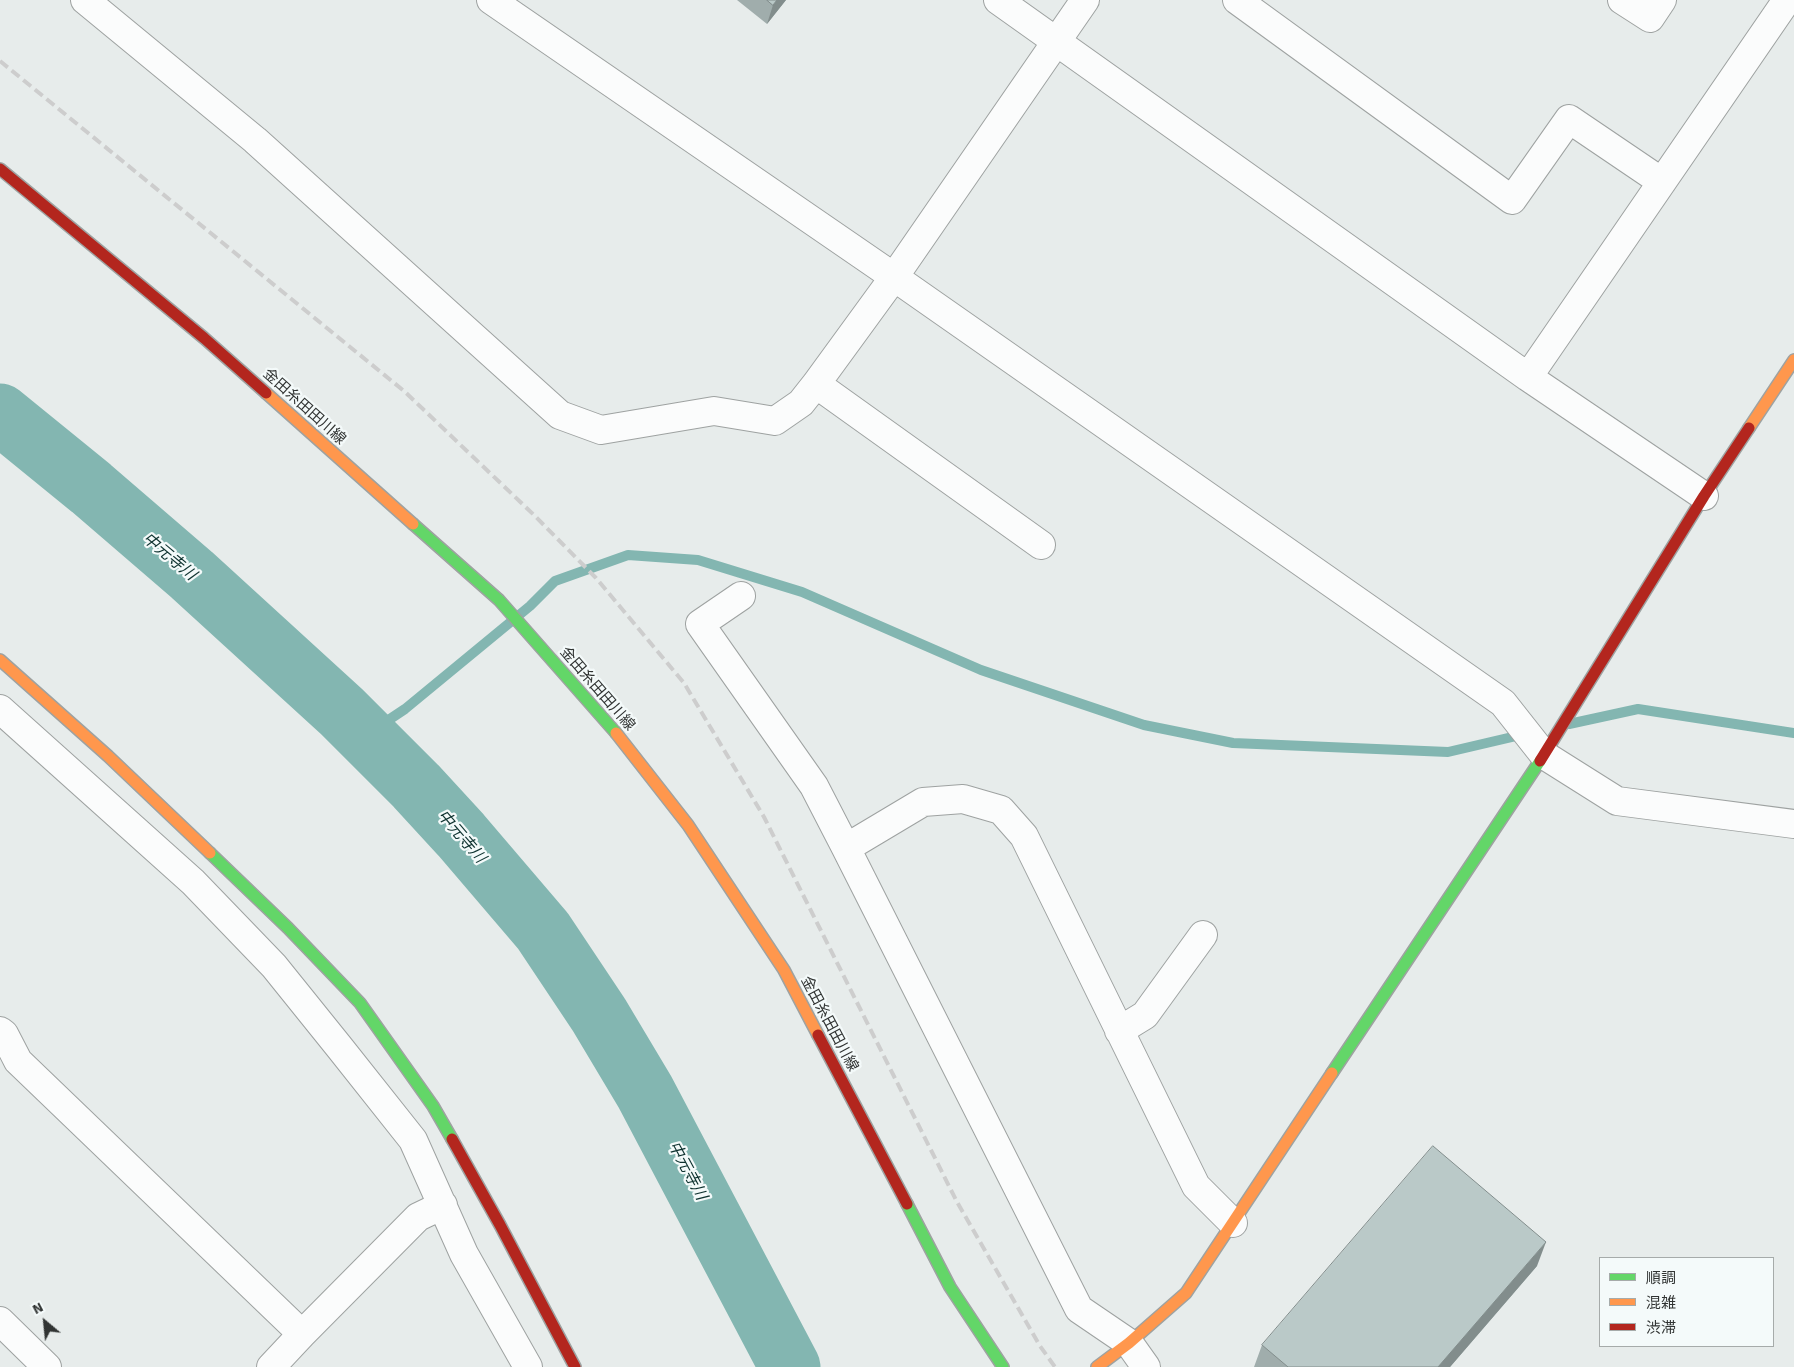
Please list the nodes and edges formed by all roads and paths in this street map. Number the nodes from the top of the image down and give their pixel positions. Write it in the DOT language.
graph roads {
  1 [pos="85,0"];
  2 [pos="491,0"];
  3 [pos="998,0"];
  4 [pos="1085,0"];
  5 [pos="1238,0"];
  6 [pos="1622,0"];
  7 [pos="1662,0"];
  8 [pos="1775,4"];
  9 [pos="1056,42"];
  10 [pos="0,169"];
  11 [pos="1662,182"];
  12 [pos="894,277"];
  13 [pos="1794,360"];
  14 [pos="1528,377"];
  15 [pos="816,384"];
  16 [pos="1704,496"];
  17 [pos="1042,544"];
  18 [pos="741,596"];
  19 [pos="0,660"];
  20 [pos="0,709"];
  21 [pos="1544,755"];
  22 [pos="1794,824"];
  23 [pos="846,848"];
  24 [pos="1203,935"];
  25 [pos="0,1031"];
  26 [pos="1119,1031"];
  27 [pos="443,1205"];
  28 [pos="1233,1223"];
  29 [pos="0,1322"];
  30 [pos="302,1334"];
  31 [pos="1129,1343"];
  32 [pos="47,1367"];
  33 [pos="271,1367"];
  34 [pos="528,1367"];
  35 [pos="575,1367"];
  36 [pos="1002,1367"];
  37 [pos="1097,1367"];
  38 [pos="1146,1367"];
  1 -- 15 [label="street"];
  2 -- 12 [label="street"];
  3 -- 9 [label="street"];
  4 -- 9 [label="street"];
  5 -- 11 [label="street"];
  6 -- 7 [label="street"];
  8 -- 11 [label="street"];
  9 -- 12 [label="street"];
  9 -- 14 [label="street"];
  10 -- 36 [label="street, 金田糸田田川線"];
  11 -- 14 [label="street"];
  12 -- 15 [label="street"];
  12 -- 21 [label="street"];
  13 -- 16 [label="street"];
  14 -- 16 [label="street"];
  15 -- 17 [label="street"];
  16 -- 21 [label="street"];
  18 -- 23 [label="street"];
  19 -- 35 [label="street"];
  20 -- 27 [label="street"];
  21 -- 22 [label="street"];
  21 -- 28 [label="street"];
  23 -- 26 [label="street"];
  23 -- 31 [label="street"];
  24 -- 26 [label="street"];
  25 -- 30 [label="street"];
  26 -- 28 [label="street"];
  27 -- 30 [label="street"];
  27 -- 34 [label="street"];
  28 -- 31 [label="street"];
  29 -- 32 [label="street"];
  30 -- 33 [label="street"];
  31 -- 37 [label="street"];
  31 -- 38 [label="street"];
}
